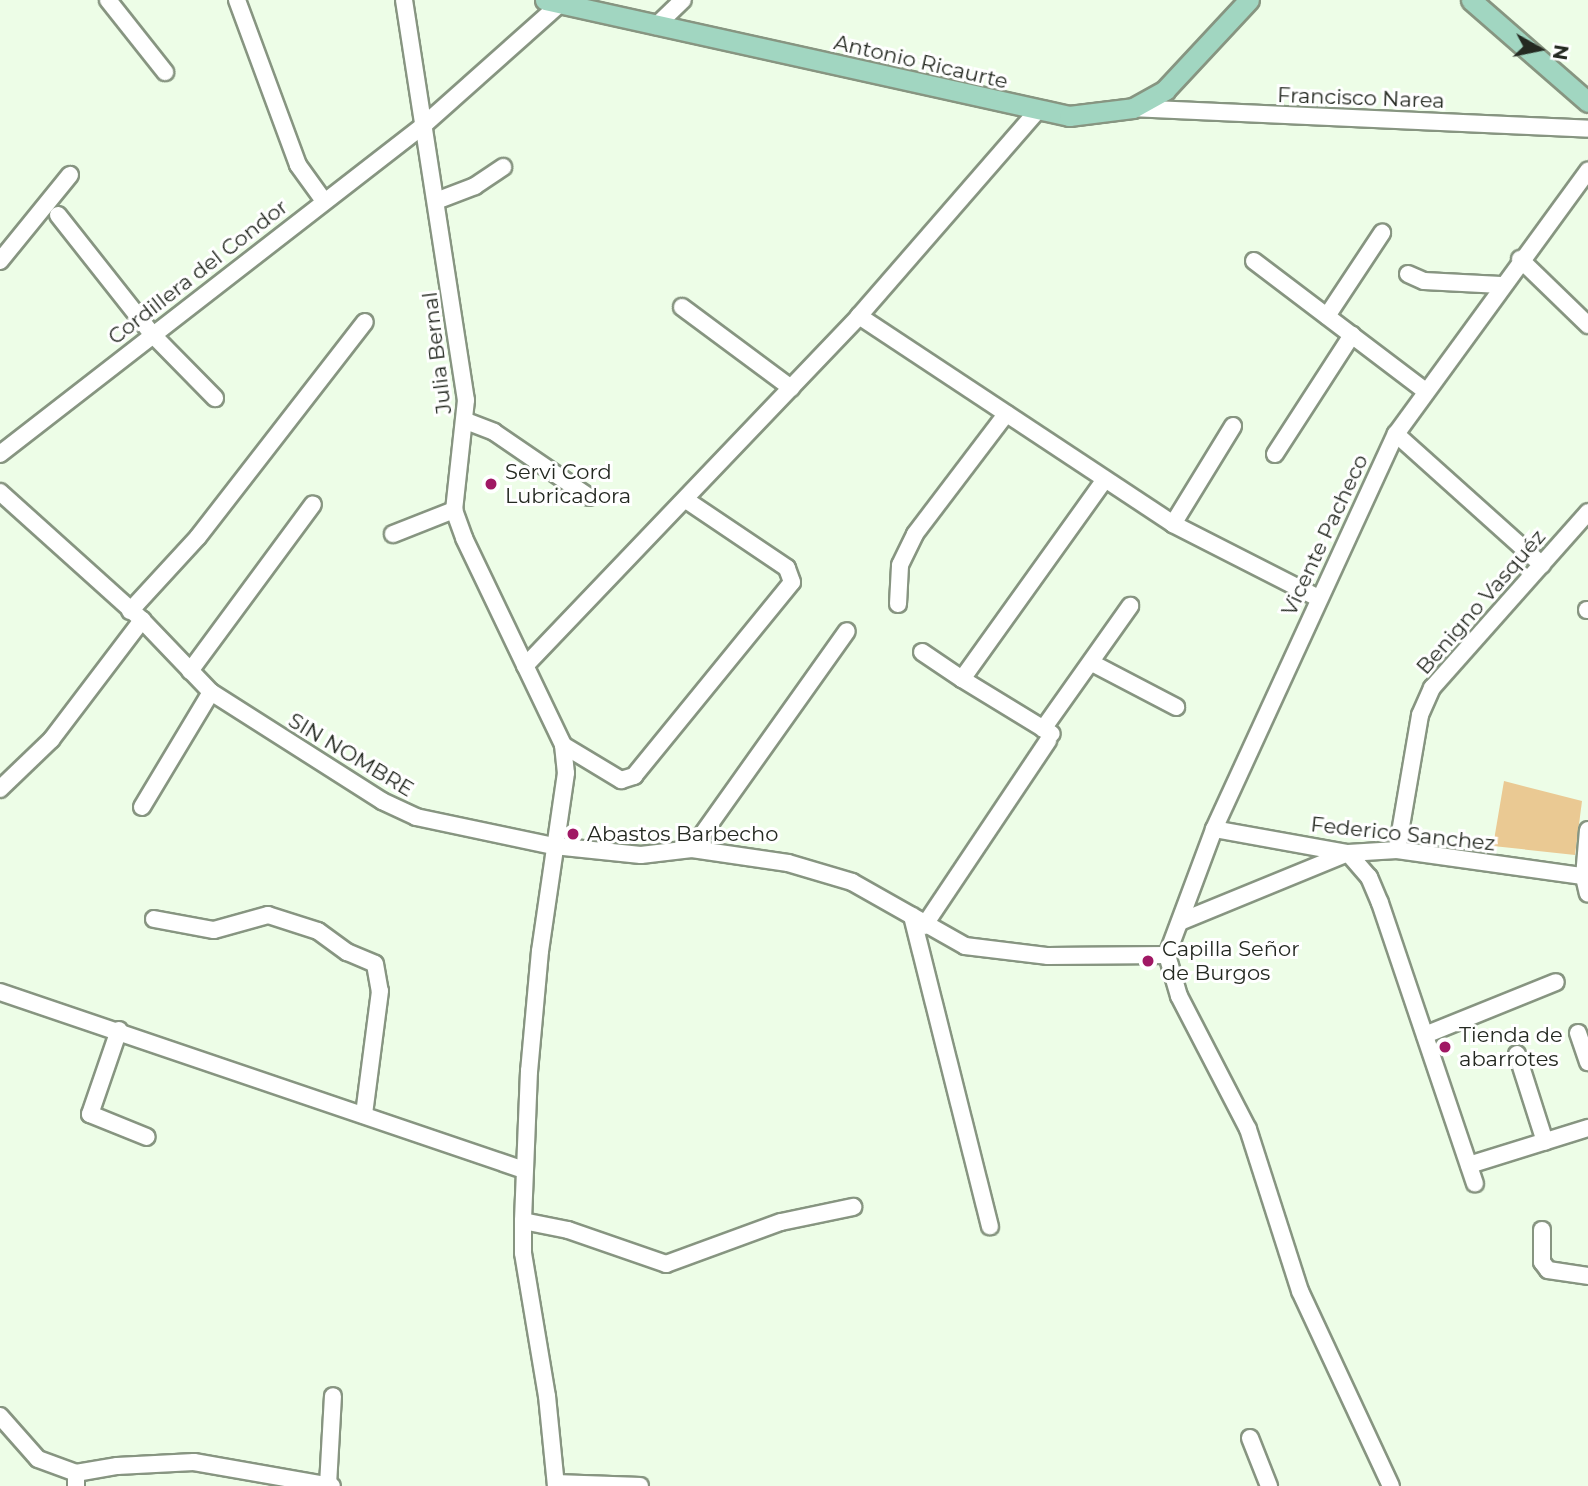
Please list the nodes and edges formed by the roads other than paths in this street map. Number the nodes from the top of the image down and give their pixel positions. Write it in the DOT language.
graph roads {
  1 [pos="108,0"];
  2 [pos="237,0"];
  3 [pos="404,0"];
  4 [pos="683,0"];
  5 [pos="1249,0"];
  6 [pos="1471,0"];
  7 [pos="553,2"];
  8 [pos="656,26"];
  9 [pos="165,72"];
  10 [pos="1588,102"];
  11 [pos="1133,108"];
  12 [pos="1037,111"];
  13 [pos="424,125"];
  14 [pos="1588,128"];
  15 [pos="503,167"];
  16 [pos="1588,171"];
  17 [pos="70,175"];
  18 [pos="324,201"];
  19 [pos="436,201"];
  20 [pos="58,215"];
  21 [pos="1382,233"];
  22 [pos="1520,259"];
  23 [pos="0,261"];
  24 [pos="1254,261"];
  25 [pos="1408,274"];
  26 [pos="1501,285"];
  27 [pos="681,307"];
  28 [pos="859,316"];
  29 [pos="1327,316"];
  30 [pos="365,322"];
  31 [pos="1588,325"];
  32 [pos="152,334"];
  33 [pos="1352,335"];
  34 [pos="791,388"];
  35 [pos="1425,391"];
  36 [pos="215,398"];
  37 [pos="1006,414"];
  38 [pos="466,421"];
  39 [pos="1233,426"];
  40 [pos="1396,434"];
  41 [pos="0,454"];
  42 [pos="1275,454"];
  43 [pos="1104,481"];
  44 [pos="0,492"];
  45 [pos="589,496"];
  46 [pos="686,500"];
  47 [pos="313,504"];
  48 [pos="454,510"];
  49 [pos="1588,512"];
  50 [pos="1173,524"];
  51 [pos="393,534"];
  52 [pos="1542,565"];
  53 [pos="1318,598"];
  54 [pos="898,604"];
  55 [pos="1130,606"];
  56 [pos="136,616"];
  57 [pos="847,631"];
  58 [pos="922,652"];
  59 [pos="1092,663"];
  60 [pos="525,666"];
  61 [pos="190,671"];
  62 [pos="962,679"];
  63 [pos="211,692"];
  64 [pos="1176,707"];
  65 [pos="1049,736"];
  66 [pos="563,745"];
  67 [pos="0,789"];
  68 [pos="142,807"];
  69 [pos="1214,829"];
  70 [pos="1588,830"];
  71 [pos="554,846"];
  72 [pos="692,849"];
  73 [pos="1397,850"];
  74 [pos="1348,853"];
  75 [pos="1586,877"];
  76 [pos="1588,894"];
  77 [pos="153,919"];
  78 [pos="1182,920"];
  79 [pos="918,921"];
  80 [pos="1167,955"];
  81 [pos="1556,982"];
  82 [pos="0,992"];
  83 [pos="119,1030"];
  84 [pos="1577,1033"];
  85 [pos="1425,1035"];
  86 [pos="1517,1054"];
  87 [pos="1588,1062"];
  88 [pos="363,1115"];
  89 [pos="1588,1128"];
  90 [pos="147,1137"];
  91 [pos="1545,1142"];
  92 [pos="1469,1165"];
  93 [pos="524,1170"];
  94 [pos="1475,1183"];
  95 [pos="853,1207"];
  96 [pos="523,1221"];
  97 [pos="990,1226"];
  98 [pos="1542,1230"];
  99 [pos="1588,1276"];
  100 [pos="333,1396"];
  101 [pos="0,1416"];
  102 [pos="1250,1438"];
  103 [pos="261,1478"];
  104 [pos="76,1480"];
  105 [pos="556,1485"];
  106 [pos="330,1486"];
  107 [pos="640,1486"];
  108 [pos="1269,1486"];
  109 [pos="1391,1486"];
  1 -- 9 [label="street"];
  2 -- 18 [label="street"];
  3 -- 13 [label="street, Julia Bernal"];
  4 -- 8 [label="street"];
  5 -- 11 [label="main road, Antonio Ricaurte"];
  6 -- 10 [label="main road"];
  7 -- 8 [label="main road, Antonio Ricaurte"];
  7 -- 13 [label="street, Cordillera del Condor"];
  8 -- 12 [label="main road, Antonio Ricaurte"];
  11 -- 12 [label="main road, Antonio Ricaurte"];
  11 -- 14 [label="street, Francisco Narea"];
  12 -- 28 [label="street"];
  13 -- 18 [label="street, Cordillera del Condor"];
  13 -- 19 [label="street, Julia Bernal"];
  15 -- 19 [label="street"];
  16 -- 22 [label="street, Vicente Pacheco"];
  17 -- 23 [label="street"];
  18 -- 32 [label="street, Cordillera del Condor"];
  19 -- 38 [label="street, Julia Bernal"];
  20 -- 32 [label="street"];
  21 -- 29 [label="street"];
  22 -- 26 [label="street, Vicente Pacheco"];
  22 -- 31 [label="street"];
  24 -- 29 [label="street"];
  25 -- 26 [label="street"];
  26 -- 35 [label="street, Vicente Pacheco"];
  27 -- 34 [label="street"];
  28 -- 34 [label="street"];
  28 -- 37 [label="street"];
  29 -- 33 [label="street"];
  30 -- 56 [label="street"];
  32 -- 36 [label="street"];
  32 -- 41 [label="street, Cordillera del Condor"];
  33 -- 35 [label="street"];
  33 -- 42 [label="street"];
  34 -- 46 [label="street"];
  35 -- 40 [label="street, Vicente Pacheco"];
  37 -- 43 [label="street"];
  37 -- 54 [label="street"];
  38 -- 45 [label="street"];
  38 -- 48 [label="street, Julia Bernal"];
  39 -- 50 [label="street"];
  40 -- 52 [label="street"];
  40 -- 53 [label="street, Vicente Pacheco"];
  43 -- 50 [label="street"];
  43 -- 62 [label="street"];
  44 -- 56 [label="street, SIN NOMBRE"];
  46 -- 60 [label="street"];
  46 -- 66 [label="street"];
  47 -- 61 [label="street"];
  48 -- 51 [label="street"];
  48 -- 60 [label="street, Julia Bernal"];
  49 -- 52 [label="street, Benigno Vasquéz"];
  50 -- 53 [label="street"];
  52 -- 73 [label="street, Benigno Vasquéz"];
  53 -- 69 [label="street, Vicente Pacheco"];
  55 -- 59 [label="street"];
  56 -- 61 [label="street, SIN NOMBRE"];
  56 -- 67 [label="street"];
  57 -- 72 [label="street"];
  58 -- 62 [label="street"];
  59 -- 64 [label="street"];
  59 -- 65 [label="street"];
  60 -- 66 [label="street, Julia Bernal"];
  61 -- 63 [label="street, SIN NOMBRE"];
  62 -- 65 [label="street"];
  63 -- 68 [label="street"];
  63 -- 71 [label="street, SIN NOMBRE"];
  65 -- 79 [label="street"];
  66 -- 71 [label="street, Julia Bernal"];
  69 -- 74 [label="street, Federico Sanchez"];
  69 -- 78 [label="street, Vicente Pacheco"];
  70 -- 75 [label="street"];
  71 -- 72 [label="street, SIN NOMBRE"];
  71 -- 93 [label="street, Julia Bernal"];
  72 -- 79 [label="street, SIN NOMBRE"];
  73 -- 74 [label="street, Federico Sanchez"];
  73 -- 75 [label="street, Federico Sanchez"];
  74 -- 78 [label="street"];
  74 -- 85 [label="street"];
  75 -- 76 [label="street"];
  77 -- 88 [label="street"];
  78 -- 80 [label="street, Vicente Pacheco"];
  79 -- 80 [label="street, SIN NOMBRE"];
  79 -- 97 [label="street"];
  80 -- 109 [label="street"];
  81 -- 85 [label="street"];
  82 -- 83 [label="street"];
  83 -- 88 [label="street"];
  83 -- 90 [label="street"];
  84 -- 87 [label="street"];
  85 -- 92 [label="street"];
  86 -- 91 [label="street"];
  88 -- 93 [label="street"];
  89 -- 91 [label="street"];
  91 -- 92 [label="street"];
  92 -- 94 [label="street"];
  93 -- 96 [label="street, Julia Bernal"];
  95 -- 96 [label="street"];
  96 -- 105 [label="street, Julia Bernal"];
  98 -- 99 [label="street"];
  100 -- 106 [label="street"];
  101 -- 104 [label="street"];
  102 -- 108 [label="street"];
  103 -- 104 [label="street"];
  103 -- 106 [label="street"];
  105 -- 107 [label="street"];
}
